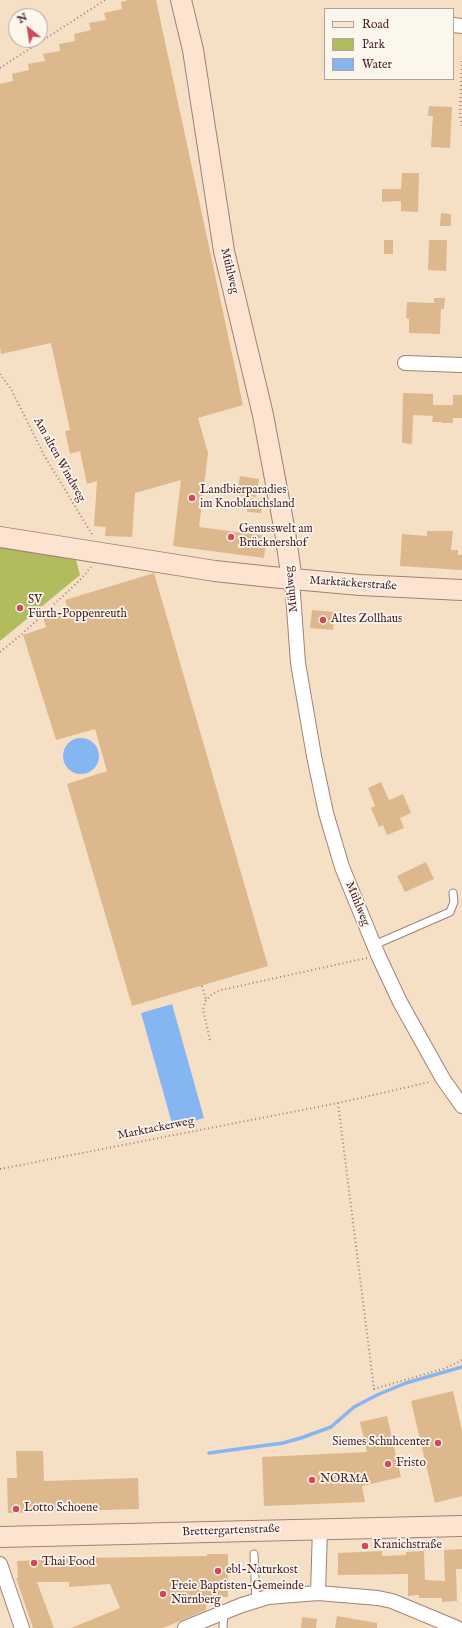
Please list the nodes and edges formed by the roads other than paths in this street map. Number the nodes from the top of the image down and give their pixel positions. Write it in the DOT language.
graph roads {
  1 [pos="181,0"];
  2 [pos="404,363"];
  3 [pos="462,365"];
  4 [pos="0,537"];
  5 [pos="292,580"];
  6 [pos="462,590"];
  7 [pos="453,893"];
  8 [pos="376,950"];
  9 [pos="462,1106"];
  10 [pos="462,1526"];
  11 [pos="320,1529"];
  12 [pos="0,1537"];
  13 [pos="254,1554"];
  14 [pos="0,1564"];
  15 [pos="318,1593"];
  16 [pos="256,1601"];
  17 [pos="224,1612"];
  18 [pos="22,1628"];
  19 [pos="185,1628"];
  20 [pos="223,1628"];
  21 [pos="457,1628"];
  1 -- 5 [label="street, Mühlweg"];
  2 -- 3 [label="street"];
  4 -- 5 [label="street, Marktäckerstraße"];
  5 -- 6 [label="street, Marktäckerstraße"];
  5 -- 8 [label="street, Mühlweg"];
  7 -- 8 [label="lane"];
  8 -- 9 [label="street, Mühlweg"];
  10 -- 11 [label="street, Brettergartenstraße"];
  11 -- 12 [label="street, Brettergartenstraße"];
  11 -- 15 [label="street"];
  13 -- 16 [label="lane"];
  14 -- 18 [label="street"];
  15 -- 16 [label="street"];
  15 -- 21 [label="street"];
  16 -- 17 [label="street"];
  17 -- 19 [label="street"];
  17 -- 20 [label="lane"];
}
